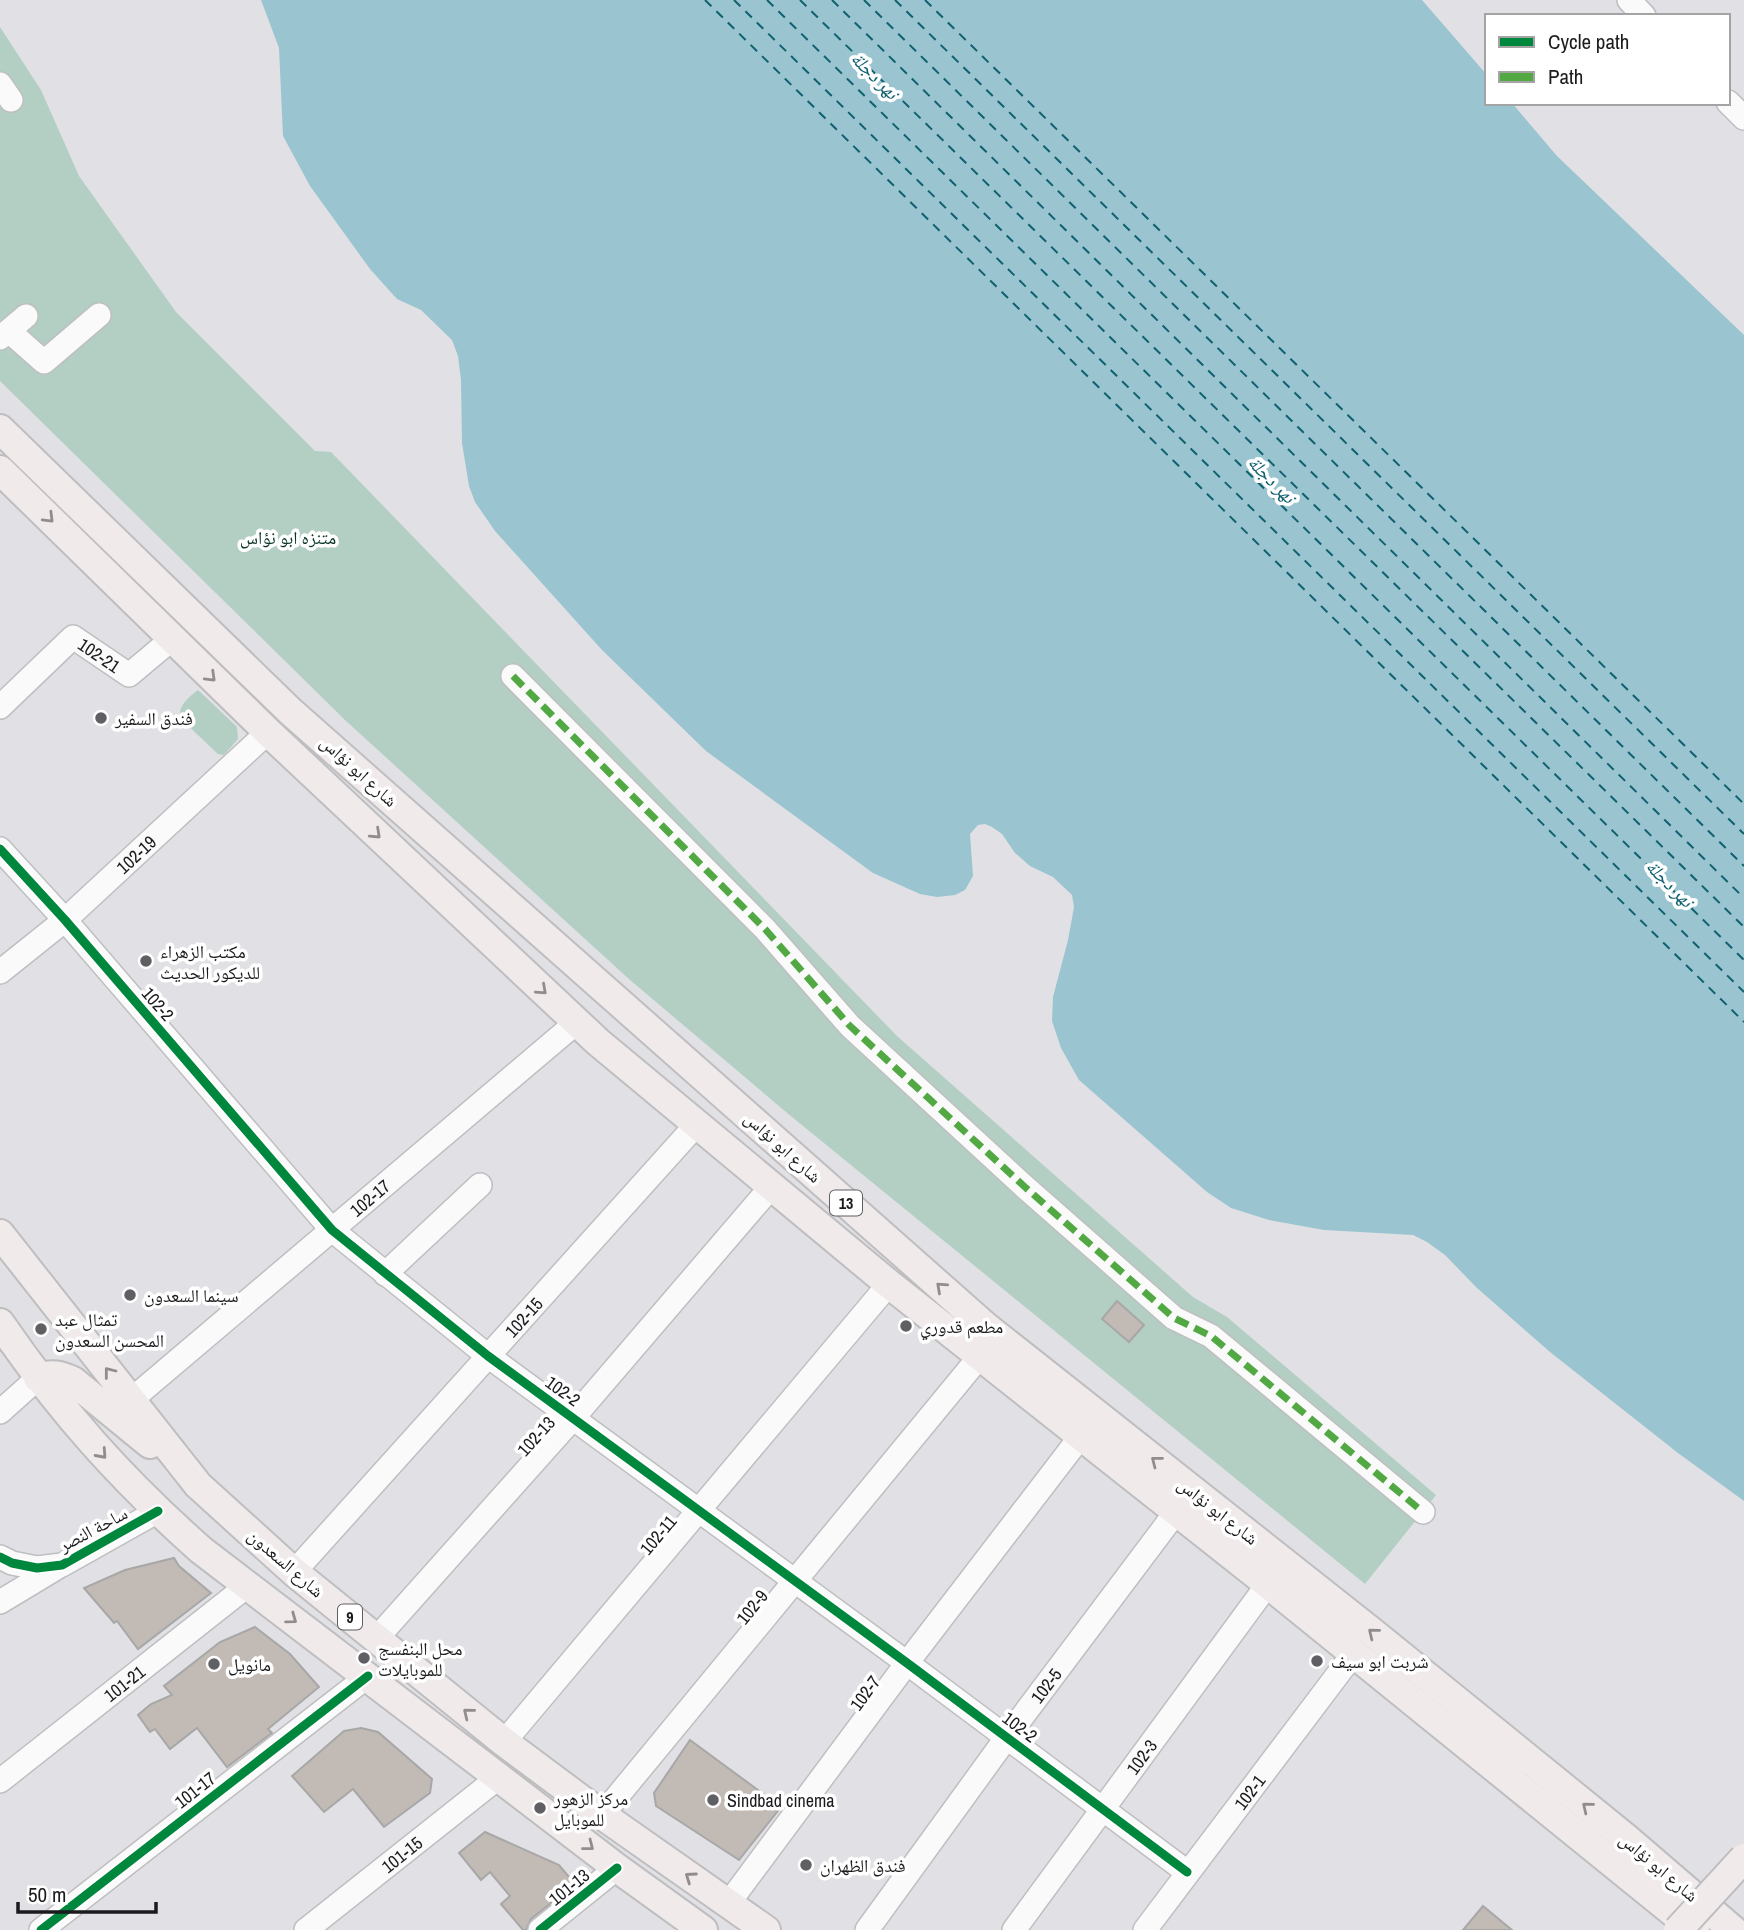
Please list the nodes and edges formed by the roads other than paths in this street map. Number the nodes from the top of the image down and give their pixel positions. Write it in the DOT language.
graph roads {
  1 [pos="1629,0"];
  2 [pos="1642,14"];
  3 [pos="1730,104"];
  4 [pos="1744,118"];
  5 [pos="99,315"];
  6 [pos="26,316"];
  7 [pos="4,334"];
  8 [pos="0,429"];
  9 [pos="0,470"];
  10 [pos="172,639"];
  11 [pos="513,676"];
  12 [pos="0,706"];
  13 [pos="268,732"];
  14 [pos="0,849"];
  15 [pos="65,920"];
  16 [pos="0,972"];
  17 [pos="577,1022"];
  18 [pos="697,1124"];
  19 [pos="480,1185"];
  20 [pos="771,1187"];
  21 [pos="331,1230"];
  22 [pos="0,1234"];
  23 [pos="386,1274"];
  24 [pos="889,1284"];
  25 [pos="0,1323"];
  26 [pos="981,1355"];
  27 [pos="488,1356"];
  28 [pos="38,1378"];
  29 [pos="131,1400"];
  30 [pos="0,1412"];
  31 [pos="573,1418"];
  32 [pos="1081,1436"];
  33 [pos="198,1485"];
  34 [pos="158,1511"];
  35 [pos="698,1511"];
  36 [pos="1423,1511"];
  37 [pos="1177,1512"];
  38 [pos="0,1557"];
  39 [pos="62,1565"];
  40 [pos="294,1572"];
  41 [pos="793,1581"];
  42 [pos="1268,1584"];
  43 [pos="247,1586"];
  44 [pos="0,1602"];
  45 [pos="376,1639"];
  46 [pos="1354,1653"];
  47 [pos="907,1663"];
  48 [pos="368,1676"];
  49 [pos="1007,1737"];
  50 [pos="504,1742"];
  51 [pos="499,1777"];
  52 [pos="0,1781"];
  53 [pos="1102,1809"];
  54 [pos="602,1815"];
  55 [pos="1744,1858"];
  56 [pos="617,1868"];
  57 [pos="1187,1872"];
  58 [pos="1744,1882"];
  59 [pos="728,1903"];
  60 [pos="41,1930"];
  61 [pos="306,1930"];
  62 [pos="540,1930"];
  63 [pos="703,1930"];
  64 [pos="766,1930"];
  65 [pos="867,1930"];
  66 [pos="1014,1930"];
  67 [pos="1145,1930"];
  68 [pos="1678,1930"];
  69 [pos="1695,1930"];
  70 [pos="1700,1930"];
  71 [pos="1733,1930"];
  1 -- 2 [label="street"];
  3 -- 4 [label="street"];
  5 -- 7 [label="street"];
  6 -- 7 [label="street"];
  71 -- 8 [label="main road, شارع ابو نؤاس / 13, one-way"];
  9 -- 10 [label="main road, شارع ابو نؤاس / 13, one-way"];
  10 -- 12 [label="street, 102-21"];
  10 -- 13 [label="main road, شارع ابو نؤاس / 13, one-way"];
  11 -- 36 [label="street"];
  13 -- 15 [label="street, 102-19"];
  13 -- 17 [label="main road, شارع ابو نؤاس / 13, one-way"];
  14 -- 15 [label="street, 102-2"];
  15 -- 16 [label="street, 102-19"];
  15 -- 21 [label="street, 102-2"];
  17 -- 18 [label="main road, شارع ابو نؤاس / 13"];
  17 -- 21 [label="street, 102-17"];
  18 -- 20 [label="main road, شارع ابو نؤاس / 13"];
  18 -- 27 [label="street, 102-15"];
  19 -- 23 [label="street"];
  20 -- 24 [label="main road, شارع ابو نؤاس / 13"];
  20 -- 31 [label="street, 102-13"];
  21 -- 23 [label="street, 102-2"];
  21 -- 29 [label="street, 102-17"];
  29 -- 22 [label="main road, شارع السعدون / 9, one-way"];
  23 -- 27 [label="street, 102-2"];
  24 -- 26 [label="main road, شارع ابو نؤاس / 13"];
  24 -- 35 [label="street, 102-11"];
  25 -- 28 [label="main road, 9"];
  26 -- 32 [label="main road, شارع ابو نؤاس / 13"];
  26 -- 41 [label="street, 102-9"];
  27 -- 31 [label="street, 102-2"];
  27 -- 40 [label="street, 102-15"];
  28 -- 30 [label="street"];
  28 -- 33 [label="main road"];
  28 -- 34 [label="main road, 9, one-way"];
  29 -- 33 [label="main road, شارع السعدون / 9"];
  31 -- 35 [label="street, 102-2"];
  31 -- 45 [label="street, 102-13"];
  32 -- 37 [label="main road, شارع ابو نؤاس / 13"];
  32 -- 47 [label="street, 102-7"];
  33 -- 40 [label="main road, شارع السعدون / 9"];
  34 -- 39 [label="street, ساحة النصر"];
  34 -- 43 [label="main road, 9"];
  35 -- 41 [label="street, 102-2"];
  35 -- 50 [label="street, 102-11"];
  37 -- 42 [label="main road, شارع ابو نؤاس / 13"];
  37 -- 49 [label="street, 102-5"];
  38 -- 39 [label="street, ساحة النصر"];
  39 -- 44 [label="street"];
  40 -- 45 [label="main road, شارع السعدون / 9"];
  41 -- 47 [label="street, 102-2"];
  41 -- 54 [label="street, 102-9"];
  42 -- 46 [label="main road, شارع ابو نؤاس / 13"];
  42 -- 53 [label="street, 102-3"];
  43 -- 48 [label="main road, 9, one-way"];
  43 -- 52 [label="street, 101-21"];
  50 -- 45 [label="main road, شارع السعدون / 9, one-way"];
  46 -- 57 [label="street, 102-1"];
  46 -- 69 [label="main road, شارع ابو نؤاس / 13"];
  47 -- 49 [label="street, 102-2"];
  47 -- 59 [label="street, 102-7"];
  48 -- 51 [label="main road, 9"];
  48 -- 60 [label="street, 101-17"];
  49 -- 53 [label="street, 102-2"];
  49 -- 65 [label="street, 102-5"];
  50 -- 54 [label="main road, شارع السعدون / 9"];
  51 -- 56 [label="main road, 9, one-way"];
  51 -- 61 [label="street, 101-15"];
  53 -- 57 [label="street, 102-2"];
  53 -- 66 [label="street, 102-3"];
  59 -- 54 [label="main road, شارع السعدون / 9, one-way"];
  55 -- 68 [label="main road, bridge"];
  56 -- 62 [label="street, 101-13"];
  56 -- 63 [label="main road, 9"];
  57 -- 67 [label="street, 102-1"];
  58 -- 70 [label="main road"];
  59 -- 64 [label="main road, شارع السعدون / 9"];
}
